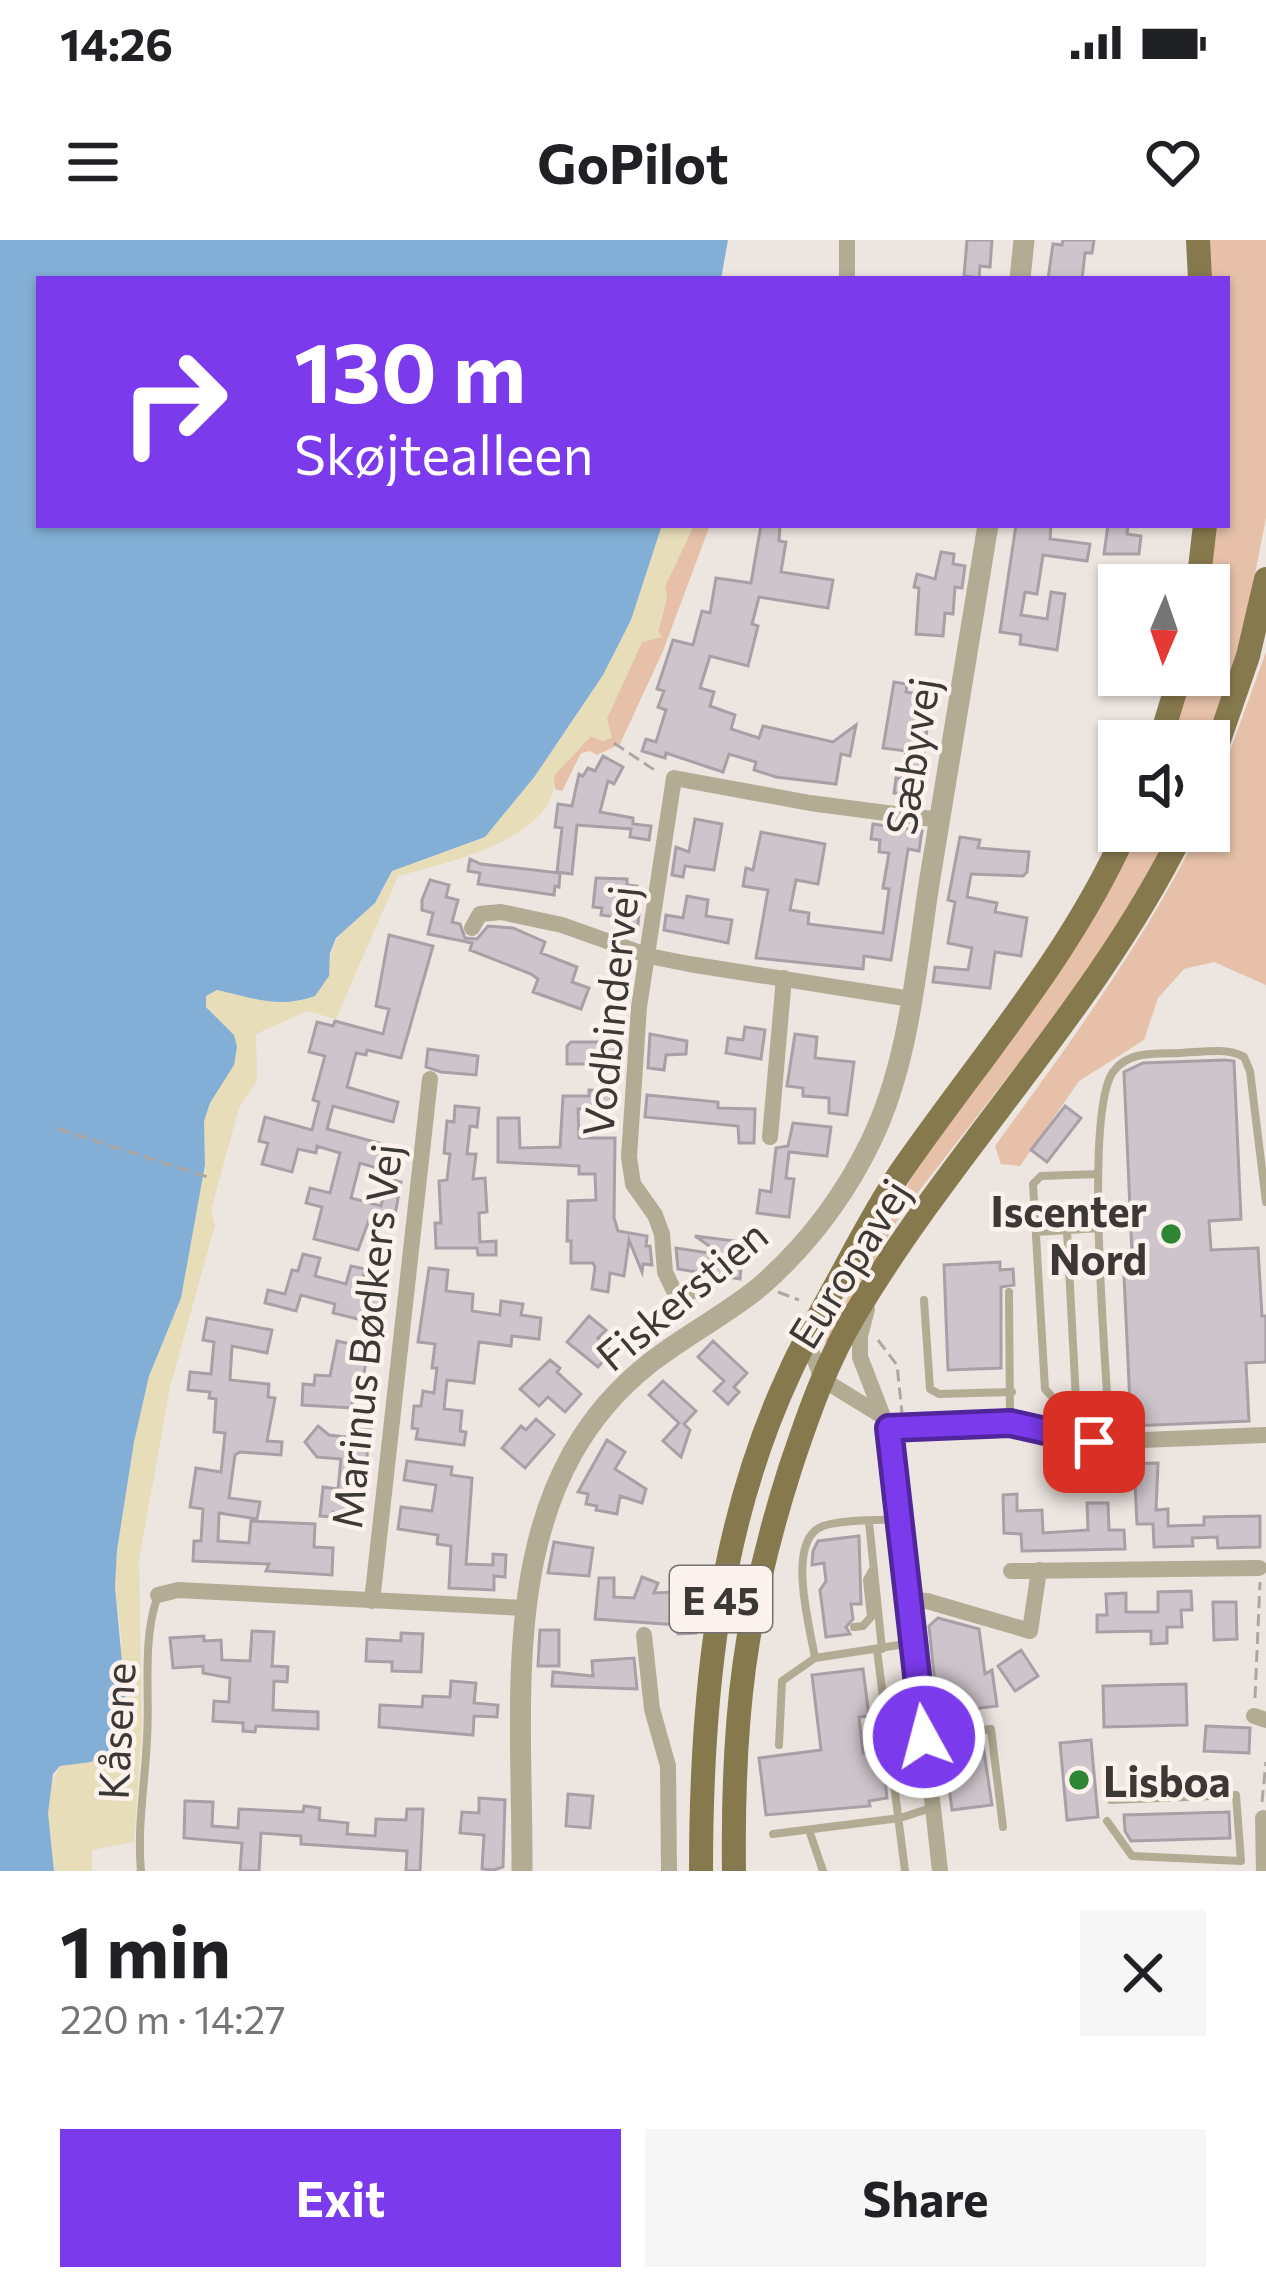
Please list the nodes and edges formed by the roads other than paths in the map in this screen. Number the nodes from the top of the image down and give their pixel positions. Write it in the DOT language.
graph roads {
  1 [pos="847,240"];
  2 [pos="1024,240"];
  3 [pos="1198,240"];
  4 [pos="848,276"];
  5 [pos="1020,276"];
  6 [pos="1200,276"];
  7 [pos="988,528"];
  8 [pos="1204,528"];
  9 [pos="1200,564"];
  10 [pos="1266,579"];
  11 [pos="1226,720"];
  12 [pos="940,820"];
  13 [pos="1115,852"];
  14 [pos="1172,852"];
  15 [pos="472,928"];
  16 [pos="649,956"];
  17 [pos="784,979"];
  18 [pos="911,1000"];
  19 [pos="430,1078"];
  20 [pos="770,1137"];
  21 [pos="1098,1174"];
  22 [pos="1266,1202"];
  23 [pos="1100,1228"];
  24 [pos="1067,1230"];
  25 [pos="1036,1232"];
  26 [pos="876,1280"];
  27 [pos="693,1291"];
  28 [pos="1009,1292"];
  29 [pos="924,1300"];
  30 [pos="812,1364"];
  31 [pos="1012,1392"];
  32 [pos="876,1396"];
  33 [pos="1076,1400"];
  34 [pos="1010,1423"];
  35 [pos="892,1424"];
  36 [pos="1266,1436"];
  37 [pos="1072,1438"];
  38 [pos="1110,1441"];
  39 [pos="898,1520"];
  40 [pos="869,1522"];
  41 [pos="874,1568"];
  42 [pos="1259,1568"];
  43 [pos="1011,1570"];
  44 [pos="1040,1570"];
  45 [pos="158,1595"];
  46 [pos="908,1599"];
  47 [pos="372,1601"];
  48 [pos="524,1608"];
  49 [pos="854,1627"];
  50 [pos="825,1630"];
  51 [pos="811,1632"];
  52 [pos="644,1635"];
  53 [pos="913,1643"];
  54 [pos="880,1650"];
  55 [pos="815,1658"];
  56 [pos="924,1737"];
  57 [pos="779,1745"];
  58 [pos="1111,1800"];
  59 [pos="932,1808"];
  60 [pos="900,1818"];
  61 [pos="1263,1818"];
  62 [pos="1107,1821"];
  63 [pos="1003,1827"];
  64 [pos="809,1830"];
  65 [pos="773,1834"];
  66 [pos="141,1871"];
  67 [pos="522,1871"];
  68 [pos="669,1871"];
  69 [pos="701,1871"];
  70 [pos="734,1871"];
  71 [pos="824,1871"];
  72 [pos="905,1871"];
  73 [pos="940,1871"];
  74 [pos="1264,1871"];
  1 -- 4 [label="street"];
  2 -- 5 [label="street"];
  3 -- 6 [label="main road"];
  7 -- 12 [label="street, Sæbyvej"];
  8 -- 9 [label="main road"];
  10 -- 11 [label="main road"];
  12 -- 16 [label="street, Vodbindervej"];
  12 -- 18 [label="street, Sæbyvej"];
  13 -- 30 [label="main road, Europavej / E 45"];
  14 -- 26 [label="main road, Europavej / E 45"];
  15 -- 16 [label="street"];
  16 -- 17 [label="street"];
  16 -- 27 [label="street, Vodbindervej"];
  17 -- 18 [label="street"];
  17 -- 20 [label="street"];
  18 -- 48 [label="street, Fiskerstien"];
  19 -- 47 [label="street, Marinus Bødkers Vej"];
  21 -- 22 [label="lane"];
  21 -- 23 [label="lane"];
  21 -- 25 [label="lane"];
  23 -- 24 [label="lane"];
  23 -- 38 [label="lane"];
  24 -- 25 [label="lane"];
  24 -- 33 [label="lane"];
  25 -- 33 [label="lane"];
  26 -- 30 [label="main road, Europavej / E 45"];
  26 -- 32 [label="street"];
  28 -- 31 [label="lane"];
  29 -- 31 [label="lane"];
  30 -- 32 [label="street"];
  30 -- 35 [label="street"];
  30 -- 69 [label="main road, Europavej / E 45"];
  30 -- 70 [label="main road, Europavej / E 45"];
  31 -- 34 [label="lane"];
  32 -- 35 [label="street"];
  33 -- 37 [label="lane"];
  34 -- 35 [label="street"];
  34 -- 37 [label="street"];
  35 -- 39 [label="street"];
  36 -- 38 [label="street"];
  37 -- 38 [label="street"];
  39 -- 40 [label="lane"];
  39 -- 46 [label="street"];
  40 -- 41 [label="lane"];
  40 -- 51 [label="lane"];
  41 -- 49 [label="lane"];
  41 -- 54 [label="lane"];
  42 -- 44 [label="street"];
  43 -- 44 [label="street"];
  44 -- 46 [label="street"];
  45 -- 47 [label="street"];
  45 -- 66 [label="lane, Kåsene"];
  46 -- 53 [label="street"];
  47 -- 48 [label="street"];
  48 -- 67 [label="street, Fiskerstien"];
  50 -- 51 [label="lane"];
  51 -- 55 [label="lane"];
  52 -- 68 [label="street"];
  53 -- 54 [label="lane"];
  53 -- 56 [label="street"];
  54 -- 55 [label="lane"];
  54 -- 60 [label="lane"];
  55 -- 57 [label="lane"];
  56 -- 59 [label="street"];
  56 -- 63 [label="lane"];
  58 -- 62 [label="lane"];
  59 -- 60 [label="lane"];
  59 -- 73 [label="street"];
  60 -- 64 [label="lane"];
  60 -- 72 [label="lane"];
  61 -- 74 [label="street"];
  64 -- 65 [label="lane"];
  64 -- 71 [label="lane"];
}
